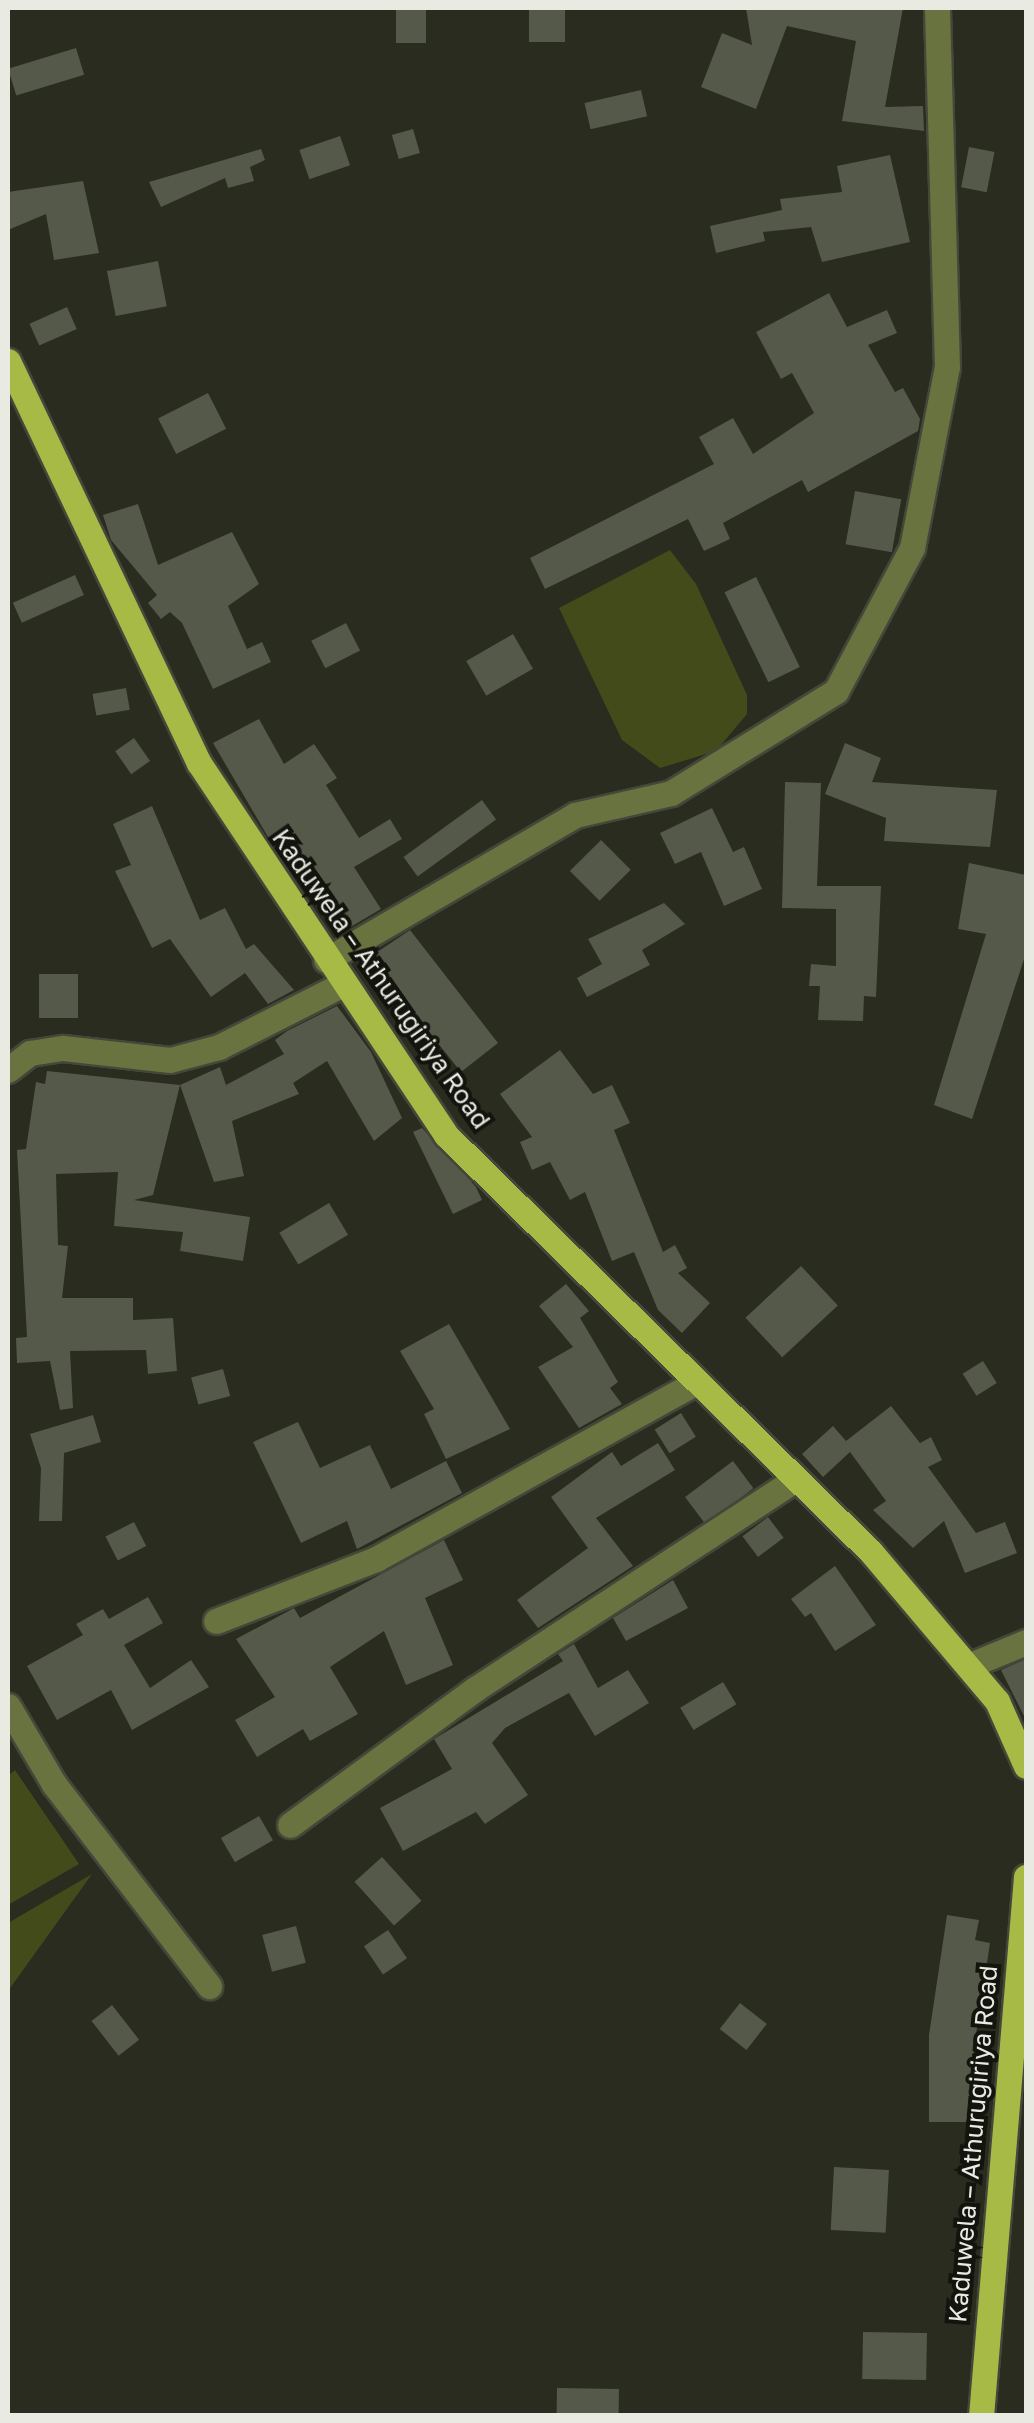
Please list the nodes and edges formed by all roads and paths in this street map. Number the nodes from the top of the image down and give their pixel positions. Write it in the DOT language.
graph roads {
  1 [pos="937,8"];
  2 [pos="8,360"];
  3 [pos="326,960"];
  4 [pos="342,984"];
  5 [pos="8,1070"];
  6 [pos="696,1382"];
  7 [pos="794,1480"];
  8 [pos="216,1621"];
  9 [pos="1026,1642"];
  10 [pos="968,1666"];
  11 [pos="8,1706"];
  12 [pos="1026,1766"];
  13 [pos="290,1825"];
  14 [pos="1026,1878"];
  15 [pos="208,1986"];
  16 [pos="1017,2064"];
  17 [pos="981,2416"];
  1 -- 3 [label="street"];
  2 -- 3 [label="main road, Kaduwela – Athurugiriya Road"];
  3 -- 4 [label="main road, Kaduwela – Athurugiriya Road"];
  4 -- 5 [label="street"];
  4 -- 6 [label="main road, Kaduwela – Athurugiriya Road"];
  6 -- 7 [label="main road, Kaduwela – Athurugiriya Road"];
  6 -- 8 [label="street"];
  7 -- 10 [label="main road, Kaduwela – Athurugiriya Road"];
  7 -- 13 [label="street"];
  9 -- 10 [label="street"];
  10 -- 12 [label="main road, Kaduwela – Athurugiriya Road"];
  11 -- 15 [label="street"];
  14 -- 16 [label="main road, Kaduwela – Athurugiriya Road"];
  16 -- 17 [label="main road, Kaduwela – Athurugiriya Road"];
}
